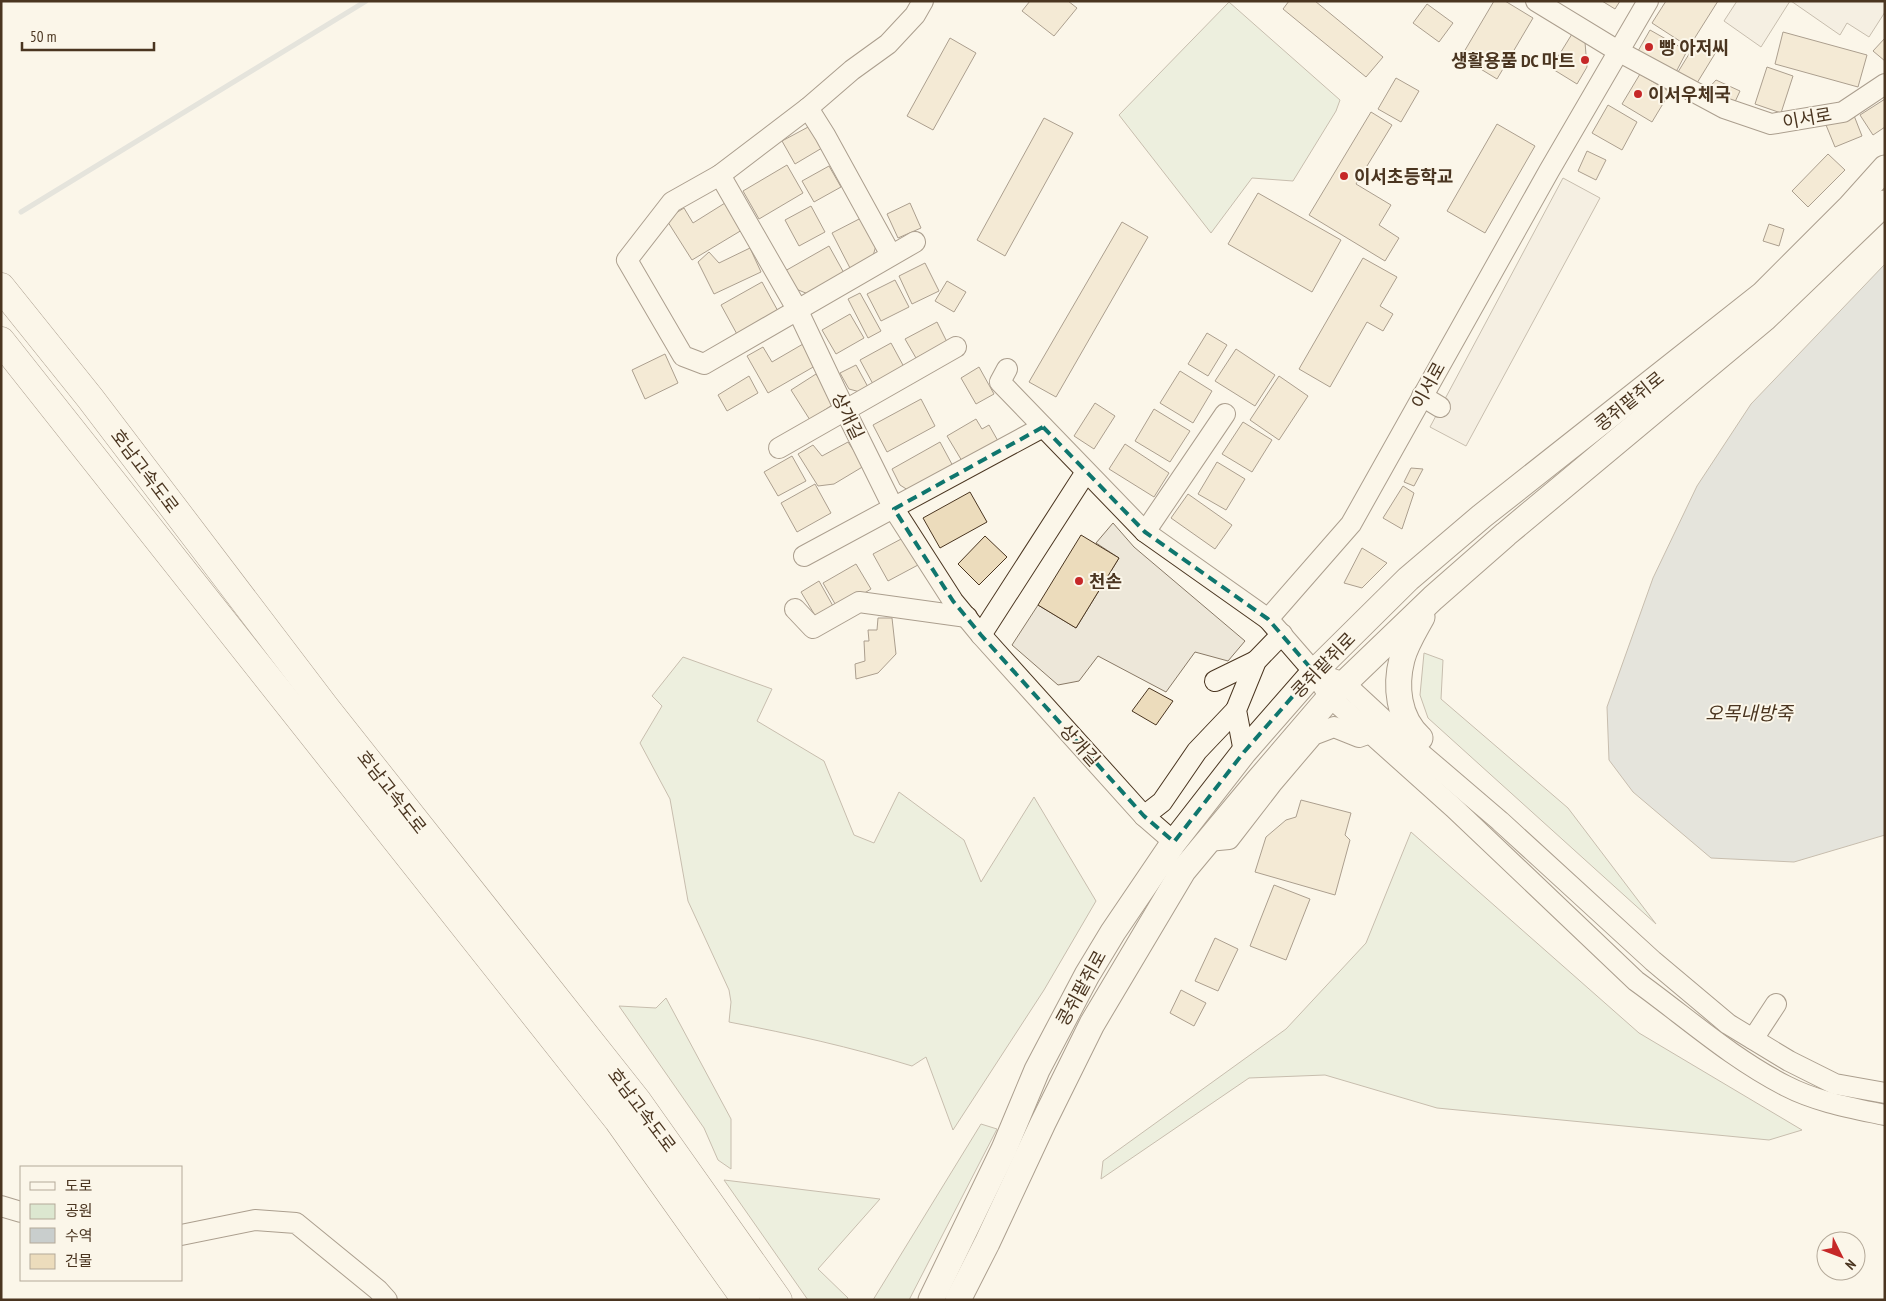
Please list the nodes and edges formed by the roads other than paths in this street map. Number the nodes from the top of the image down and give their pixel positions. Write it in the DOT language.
graph roads {
  1 [pos="923,1"];
  2 [pos="1536,1"];
  3 [pos="1648,1"];
  4 [pos="1618,51"];
  5 [pos="1885,84"];
  6 [pos="808,108"];
  7 [pos="1885,168"];
  8 [pos="720,174"];
  9 [pos="1885,203"];
  10 [pos="915,242"];
  11 [pos="891,255"];
  12 [pos="1,287"];
  13 [pos="797,309"];
  14 [pos="1,341"];
  15 [pos="956,347"];
  16 [pos="1007,369"];
  17 [pos="1422,396"];
  18 [pos="1440,407"];
  19 [pos="845,410"];
  20 [pos="1225,414"];
  21 [pos="1043,427"];
  22 [pos="779,448"];
  23 [pos="1086,472"];
  24 [pos="894,508"];
  25 [pos="1145,532"];
  26 [pos="804,556"];
  27 [pos="1433,598"];
  28 [pos="795,609"];
  29 [pos="967,617"];
  30 [pos="1268,619"];
  31 [pos="1282,634"];
  32 [pos="981,635"];
  33 [pos="1256,661"];
  34 [pos="1314,672"];
  35 [pos="1215,681"];
  36 [pos="1337,690"];
  37 [pos="1236,710"];
  38 [pos="1370,733"];
  39 [pos="1412,745"];
  40 [pos="1244,752"];
  41 [pos="1144,816"];
  42 [pos="1208,841"];
  43 [pos="1174,842"];
  44 [pos="1622,933"];
  45 [pos="1605,952"];
  46 [pos="1776,1004"];
  47 [pos="1753,1039"];
  48 [pos="1885,1093"];
  49 [pos="1885,1115"];
  50 [pos="1,1206"];
  51 [pos="20,1212"];
  52 [pos="182,1235"];
  53 [pos="387,1300"];
  54 [pos="746,1300"];
  55 [pos="778,1300"];
  56 [pos="931,1300"];
  57 [pos="958,1300"];
  1 -- 6 [label="street"];
  2 -- 4 [label="street"];
  3 -- 4 [label="street, 이서로"];
  4 -- 5 [label="street, 이서로"];
  4 -- 17 [label="street, 이서로"];
  6 -- 8 [label="street"];
  6 -- 11 [label="street"];
  7 -- 34 [label="main road, 콩쥐팥쥐로"];
  8 -- 13 [label="street, 상개길"];
  8 -- 13 [label="street"];
  9 -- 27 [label="main road, 콩쥐팥쥐로"];
  10 -- 11 [label="street"];
  11 -- 13 [label="street"];
  12 -- 55 [label="highway, 호남고속도로"];
  13 -- 19 [label="street, 상개길"];
  14 -- 54 [label="highway, 호남고속도로"];
  15 -- 19 [label="street"];
  16 -- 21 [label="street"];
  17 -- 18 [label="street"];
  17 -- 30 [label="street, 이서로"];
  19 -- 22 [label="street"];
  19 -- 24 [label="street, 상개길"];
  20 -- 25 [label="street"];
  21 -- 23 [label="street"];
  21 -- 24 [label="street"];
  23 -- 25 [label="street"];
  23 -- 32 [label="street"];
  24 -- 26 [label="street"];
  24 -- 29 [label="street, 상개길"];
  25 -- 30 [label="street"];
  27 -- 36 [label="main road, 콩쥐팥쥐로"];
  27 -- 39 [label="main road"];
  28 -- 29 [label="street"];
  29 -- 32 [label="street, 상개길"];
  30 -- 31 [label="street"];
  31 -- 33 [label="street"];
  31 -- 34 [label="street"];
  32 -- 41 [label="street, 상개길"];
  33 -- 35 [label="street"];
  33 -- 37 [label="street"];
  34 -- 36 [label="street"];
  34 -- 40 [label="main road, 콩쥐팥쥐로"];
  36 -- 38 [label="street"];
  36 -- 39 [label="street"];
  36 -- 42 [label="main road, 콩쥐팥쥐로"];
  37 -- 40 [label="street"];
  37 -- 41 [label="street"];
  38 -- 42 [label="street"];
  38 -- 45 [label="street"];
  39 -- 44 [label="street"];
  40 -- 43 [label="main road, 콩쥐팥쥐로"];
  41 -- 43 [label="street, 상개길"];
  42 -- 57 [label="main road, 콩쥐팥쥐로"];
  43 -- 56 [label="main road, 콩쥐팥쥐로"];
  44 -- 45 [label="street"];
  44 -- 47 [label="street"];
  45 -- 49 [label="street"];
  46 -- 47 [label="street"];
  47 -- 48 [label="street"];
  50 -- 51 [label="street"];
  52 -- 53 [label="street"];
}
